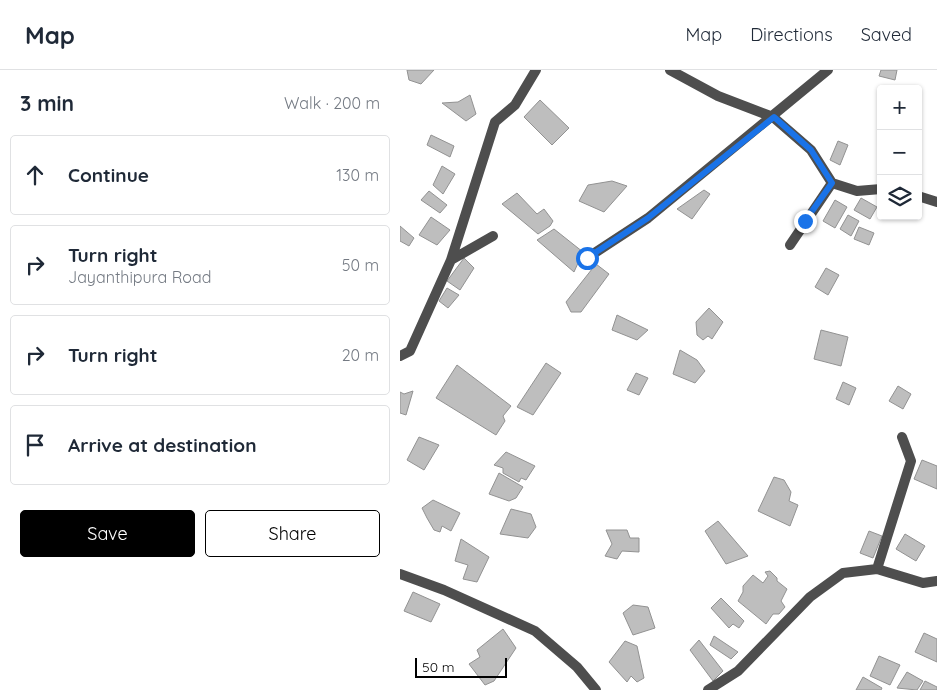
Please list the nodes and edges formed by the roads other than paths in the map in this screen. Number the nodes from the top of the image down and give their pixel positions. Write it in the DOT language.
graph roads {
  1 [pos="536,70"];
  2 [pos="670,70"];
  3 [pos="828,70"];
  4 [pos="774,117"];
  5 [pos="832,183"];
  6 [pos="877,189"];
  7 [pos="922,197"];
  8 [pos="937,202"];
  9 [pos="493,236"];
  10 [pos="790,245"];
  11 [pos="587,258"];
  12 [pos="451,260"];
  13 [pos="400,356"];
  14 [pos="902,437"];
  15 [pos="876,569"];
  16 [pos="400,574"];
  17 [pos="937,581"];
  18 [pos="596,690"];
  19 [pos="708,690"];
  1 -- 12 [label="street"];
  2 -- 4 [label="street"];
  3 -- 4 [label="street"];
  4 -- 5 [label="street"];
  4 -- 11 [label="street"];
  5 -- 6 [label="street"];
  5 -- 10 [label="street"];
  7 -- 8 [label="street"];
  9 -- 12 [label="street"];
  12 -- 13 [label="street"];
  14 -- 15 [label="street"];
  15 -- 17 [label="street"];
  15 -- 19 [label="street"];
  16 -- 18 [label="street"];
}
